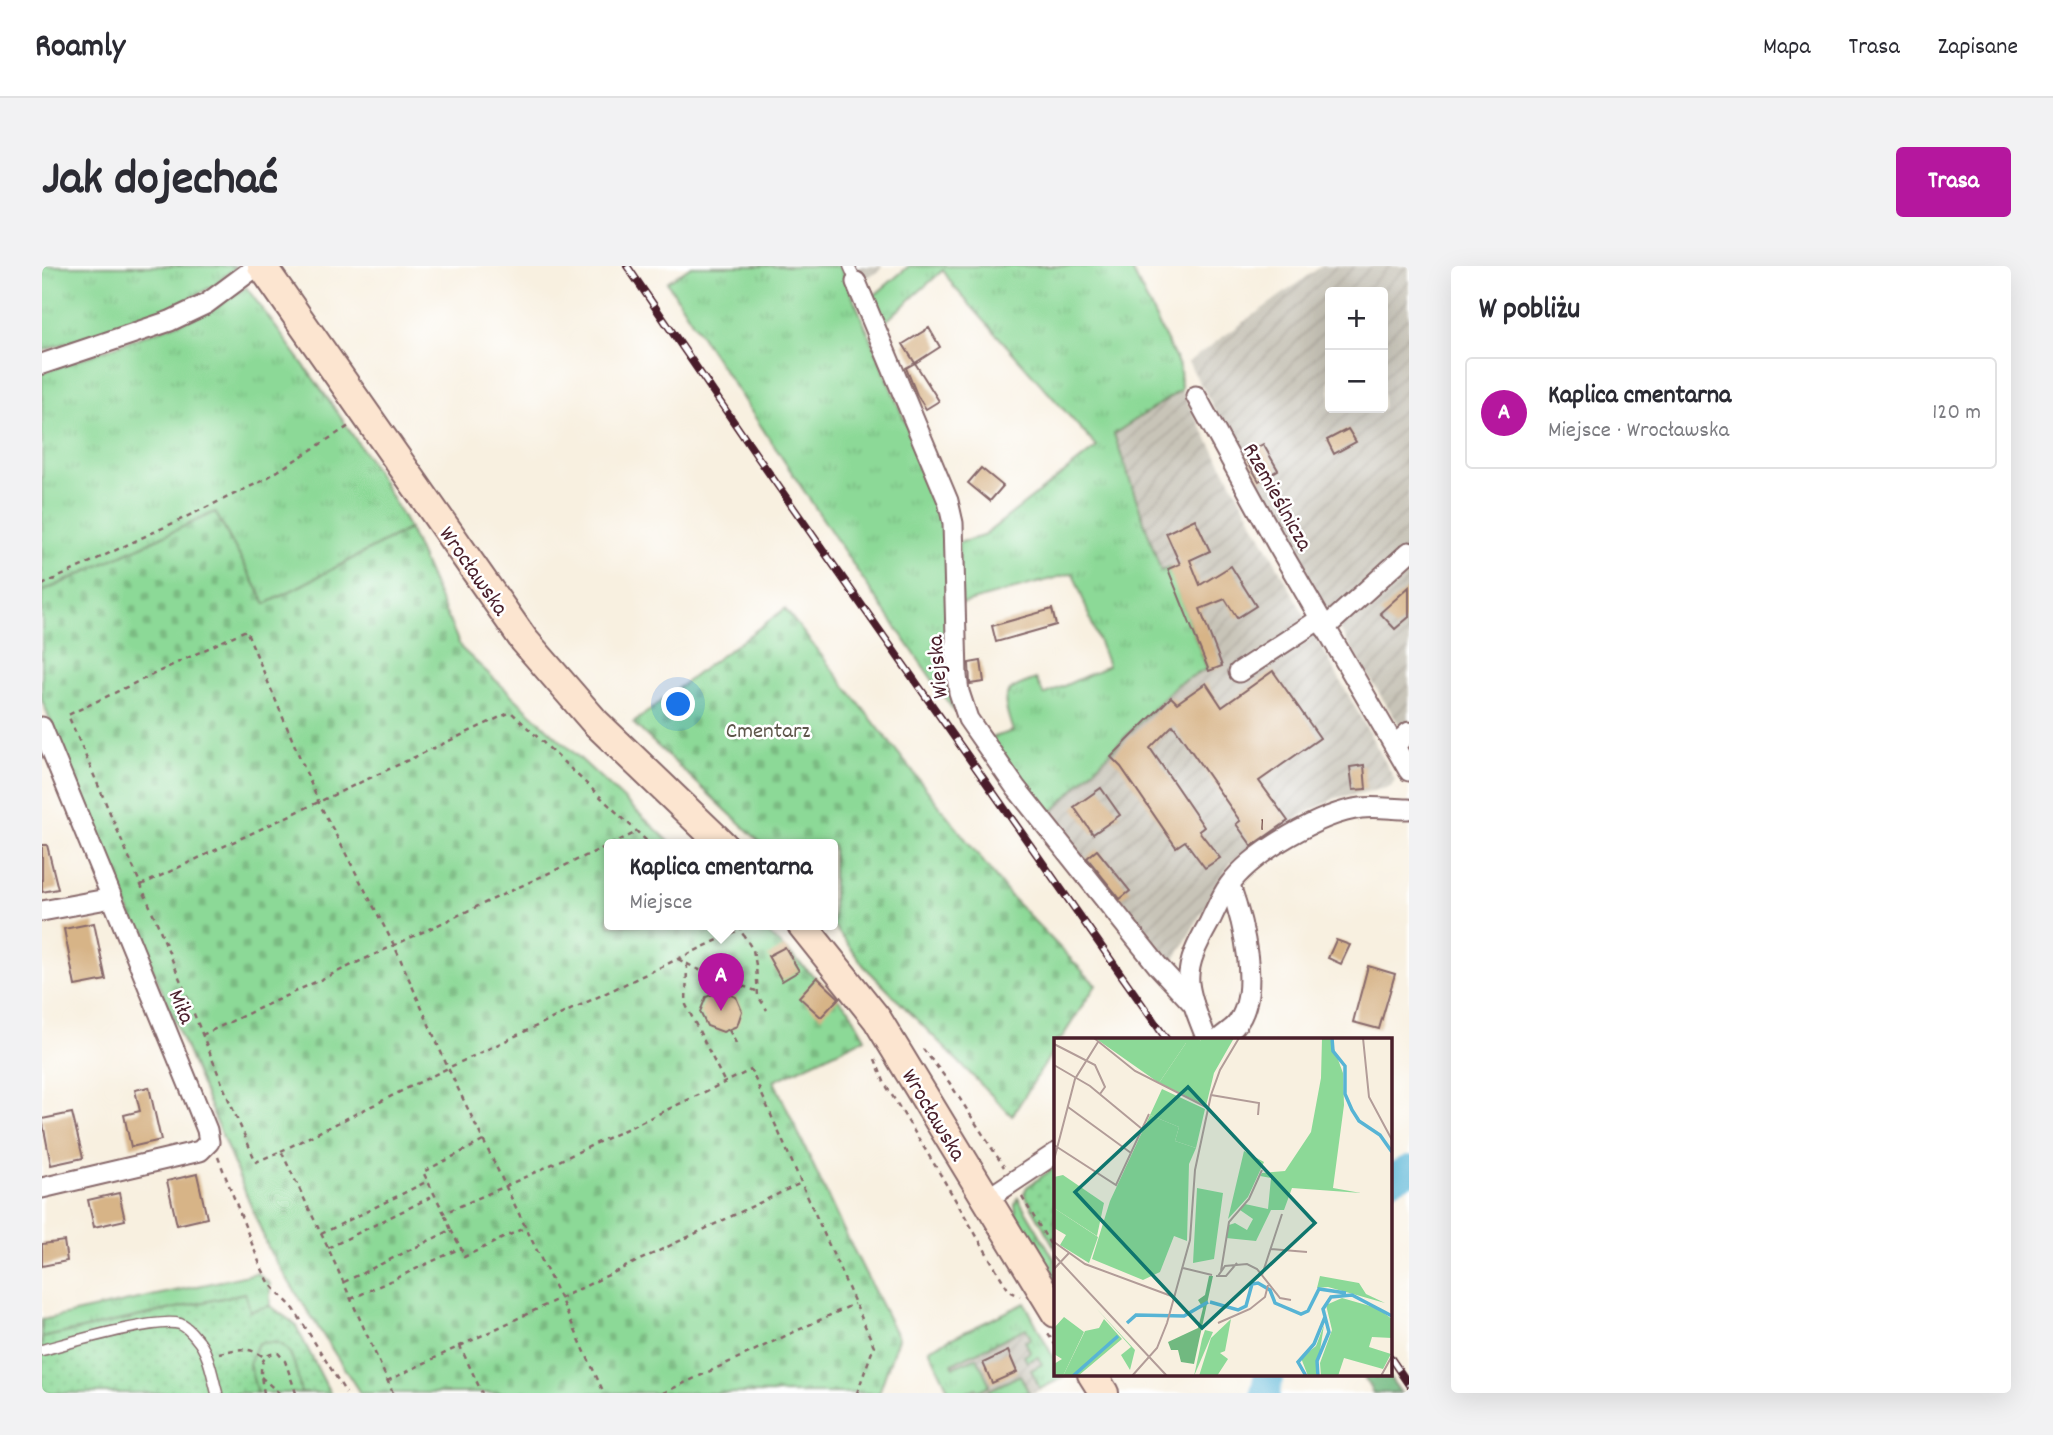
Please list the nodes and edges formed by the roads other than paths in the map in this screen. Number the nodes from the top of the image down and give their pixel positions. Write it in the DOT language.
graph roads {
  1 [pos="259,266"];
  2 [pos="852,274"];
  3 [pos="42,364"];
  4 [pos="1196,397"];
  5 [pos="1409,552"];
  6 [pos="1323,623"];
  7 [pos="1239,672"];
  8 [pos="42,727"];
  9 [pos="1402,739"];
  10 [pos="1409,771"];
  11 [pos="1409,810"];
  12 [pos="717,839"];
  13 [pos="1230,885"];
  14 [pos="112,898"];
  15 [pos="42,911"];
  16 [pos="793,930"];
  17 [pos="1194,1005"];
  18 [pos="1206,1038"];
  19 [pos="1220,1038"];
  20 [pos="1054,1154"];
  21 [pos="42,1188"];
  22 [pos="987,1199"];
  23 [pos="1050,1320"];
  24 [pos="42,1350"];
  25 [pos="217,1393"];
  1 -- 3 [label="street"];
  1 -- 12 [label="main road, Wrocławska"];
  2 -- 17 [label="street, Wiejska"];
  4 -- 6 [label="street, Rzemieślnicza"];
  5 -- 6 [label="street"];
  6 -- 7 [label="street"];
  6 -- 9 [label="street, Rzemieślnicza"];
  8 -- 14 [label="street, Miła"];
  9 -- 10 [label="street, Rzemieślnicza"];
  11 -- 13 [label="street"];
  13 -- 17 [label="street"];
  13 -- 19 [label="street"];
  14 -- 15 [label="street"];
  14 -- 21 [label="street, Miła"];
  16 -- 22 [label="main road, Wrocławska"];
  17 -- 18 [label="street"];
  20 -- 22 [label="street"];
  22 -- 23 [label="main road, Wrocławska"];
  24 -- 25 [label="lane"];
}
